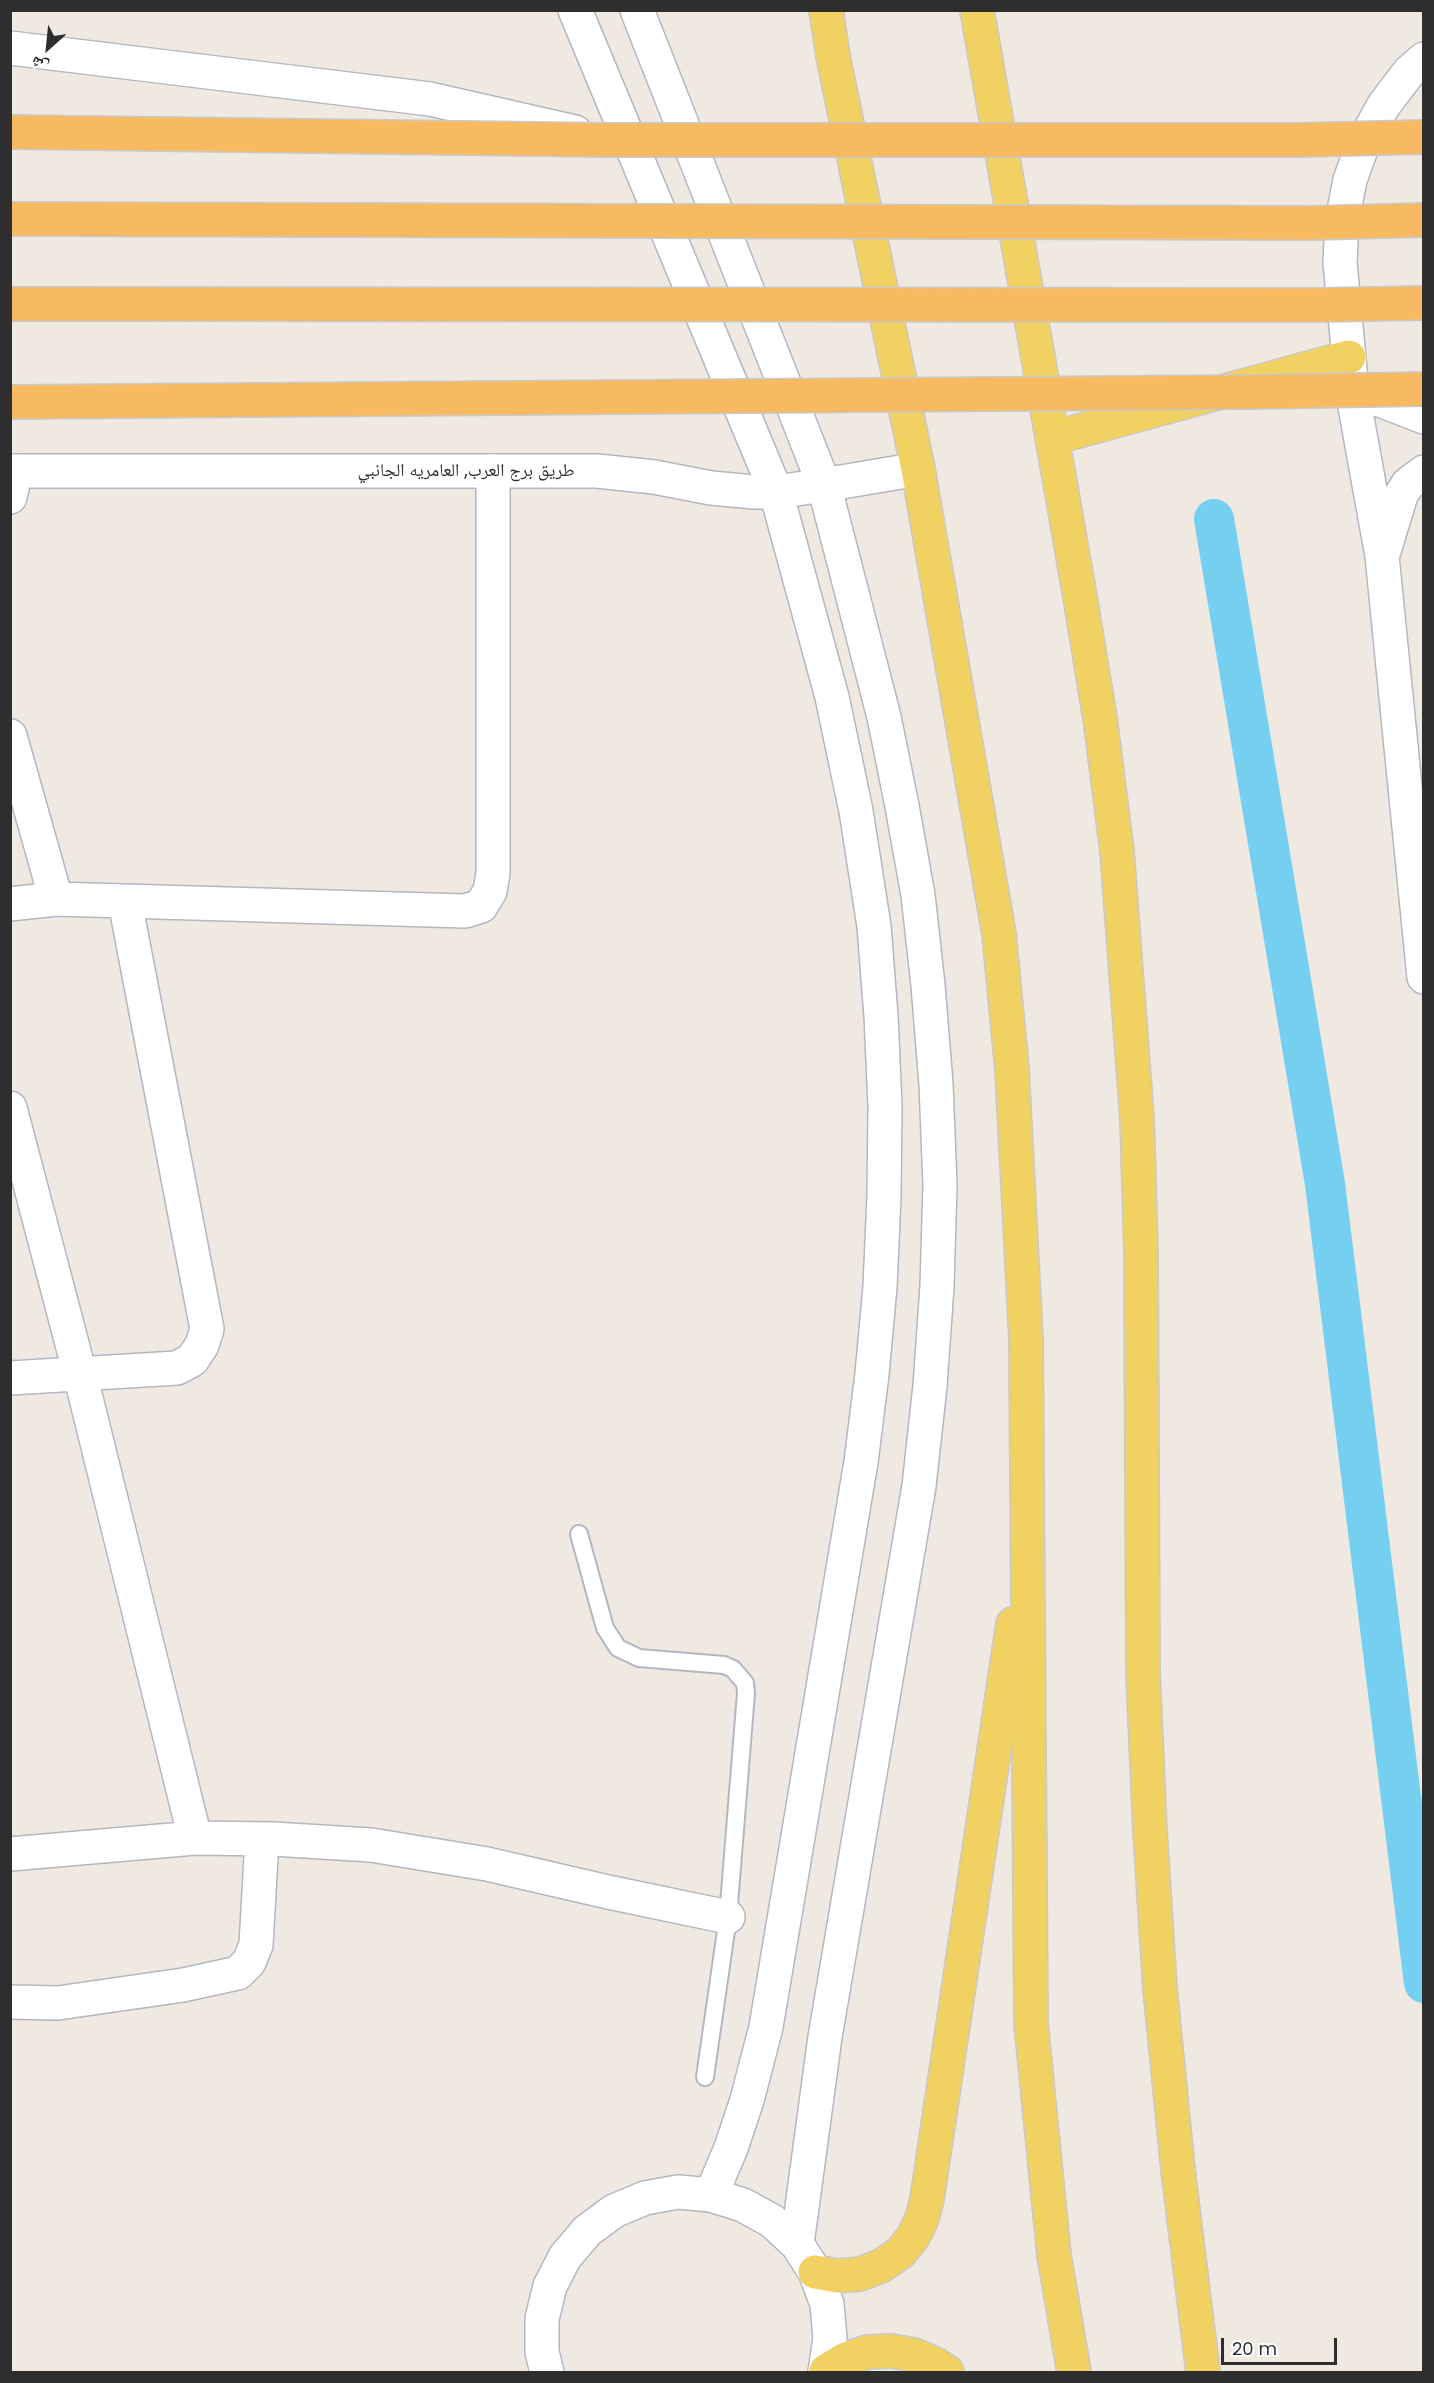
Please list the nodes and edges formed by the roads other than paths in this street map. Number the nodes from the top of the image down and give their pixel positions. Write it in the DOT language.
graph roads {
  1 [pos="574,10"];
  2 [pos="637,10"];
  3 [pos="826,10"];
  4 [pos="977,10"];
  5 [pos="10,48"];
  6 [pos="1424,59"];
  7 [pos="10,132"];
  8 [pos="1424,137"];
  9 [pos="609,140"];
  10 [pos="10,219"];
  11 [pos="1424,220"];
  12 [pos="1424,303"];
  13 [pos="10,304"];
  14 [pos="1349,357"];
  15 [pos="1424,389"];
  16 [pos="1352,390"];
  17 [pos="10,402"];
  18 [pos="1424,417"];
  19 [pos="1053,438"];
  20 [pos="918,469"];
  21 [pos="493,471"];
  22 [pos="1424,472"];
  23 [pos="12,480"];
  24 [pos="824,485"];
  25 [pos="776,492"];
  26 [pos="1382,556"];
  27 [pos="10,736"];
  28 [pos="56,899"];
  29 [pos="125,902"];
  30 [pos="10,904"];
  31 [pos="1424,978"];
  32 [pos="10,1108"];
  33 [pos="80,1374"];
  34 [pos="10,1378"];
  35 [pos="1028,1518"];
  36 [pos="579,1534"];
  37 [pos="195,1838"];
  38 [pos="262,1839"];
  39 [pos="10,1854"];
  40 [pos="728,1917"];
  41 [pos="10,2002"];
  42 [pos="705,2077"];
  43 [pos="711,2195"];
  44 [pos="797,2244"];
  45 [pos="815,2272"];
  46 [pos="826,2372"];
  47 [pos="547,2373"];
  48 [pos="947,2373"];
  49 [pos="1074,2373"];
  50 [pos="1203,2373"];
  1 -- 25 [label="street"];
  2 -- 24 [label="street"];
  3 -- 20 [label="main road"];
  4 -- 19 [label="main road"];
  5 -- 9 [label="street, bridge"];
  6 -- 14 [label="street"];
  7 -- 9 [label="highway, bridge"];
  8 -- 9 [label="highway, bridge"];
  10 -- 11 [label="highway, bridge"];
  12 -- 13 [label="highway, bridge"];
  14 -- 16 [label="street"];
  14 -- 19 [label="main road"];
  15 -- 17 [label="highway, bridge"];
  16 -- 18 [label="street"];
  16 -- 26 [label="street"];
  19 -- 50 [label="main road"];
  20 -- 24 [label="street, طريق برج العرب, العامريه الجانبي"];
  20 -- 35 [label="main road"];
  21 -- 23 [label="street, طريق برج العرب, العامريه الجانبي"];
  21 -- 25 [label="street, طريق برج العرب, العامريه الجانبي"];
  21 -- 29 [label="street"];
  22 -- 26 [label="street"];
  24 -- 25 [label="street, طريق برج العرب, العامريه الجانبي"];
  24 -- 44 [label="street"];
  25 -- 43 [label="street"];
  26 -- 31 [label="street"];
  27 -- 28 [label="street"];
  28 -- 29 [label="street"];
  28 -- 30 [label="street"];
  29 -- 33 [label="street"];
  32 -- 33 [label="street"];
  33 -- 34 [label="street"];
  33 -- 37 [label="street"];
  35 -- 45 [label="main road"];
  35 -- 49 [label="main road"];
  36 -- 40 [label="lane"];
  37 -- 38 [label="street"];
  37 -- 39 [label="street"];
  38 -- 40 [label="street"];
  38 -- 41 [label="street"];
  40 -- 42 [label="lane"];
  43 -- 44 [label="street"];
  43 -- 47 [label="street"];
  44 -- 45 [label="street"];
  45 -- 46 [label="street"];
  46 -- 48 [label="main road"];
}
